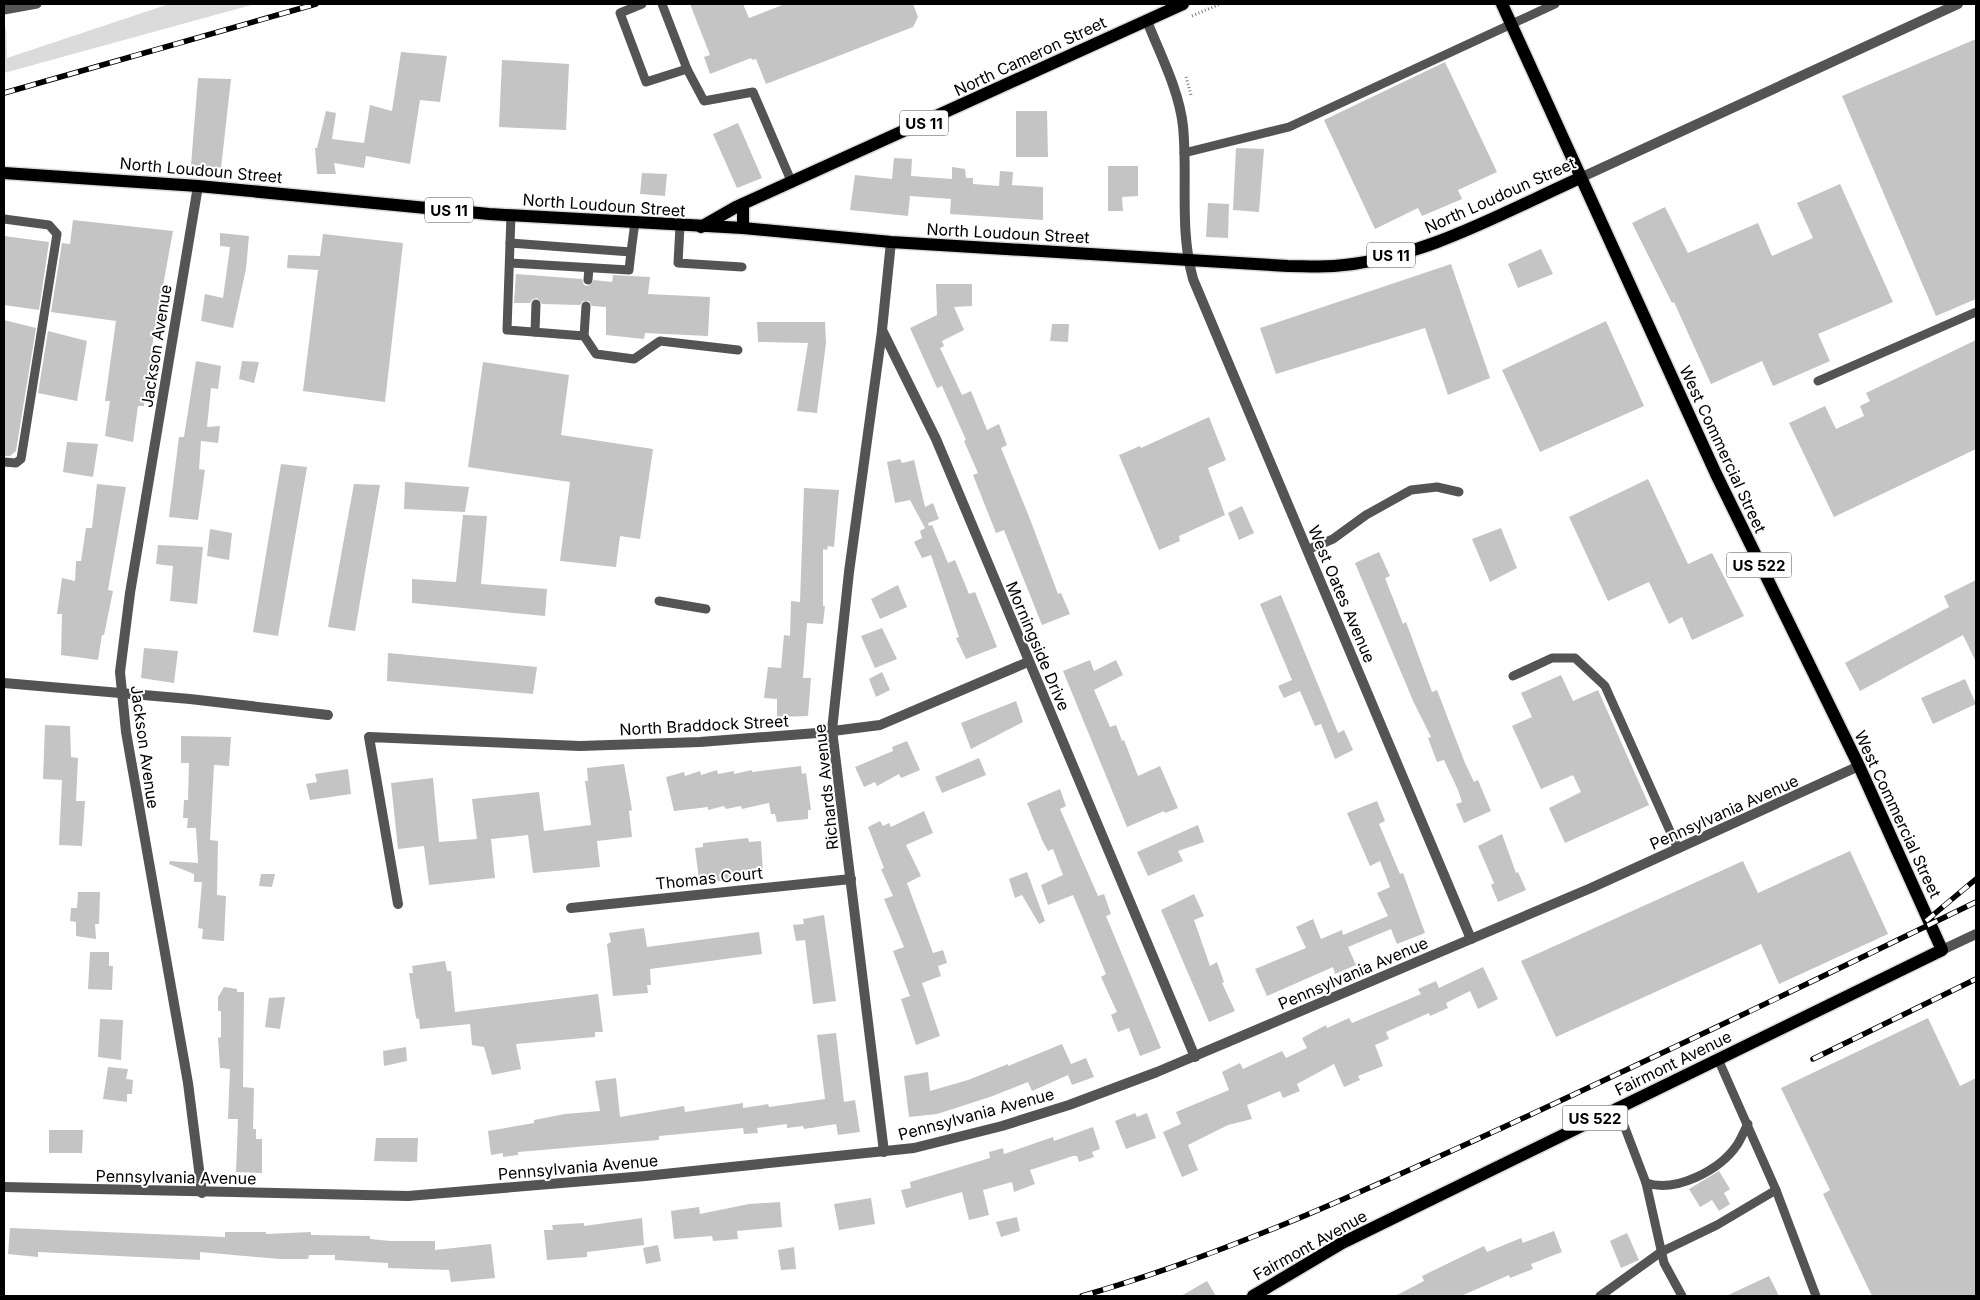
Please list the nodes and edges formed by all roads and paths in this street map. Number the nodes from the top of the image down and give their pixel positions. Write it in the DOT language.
graph roads {
  1 [pos="37,4"];
  2 [pos="642,4"];
  3 [pos="662,4"];
  4 [pos="1183,4"];
  5 [pos="1220,4"];
  6 [pos="1502,4"];
  7 [pos="1554,4"];
  8 [pos="1957,4"];
  9 [pos="4,10"];
  10 [pos="1188,18"];
  11 [pos="1147,21"];
  12 [pos="1512,24"];
  13 [pos="687,69"];
  14 [pos="1183,71"];
  15 [pos="1192,97"];
  16 [pos="1184,153"];
  17 [pos="4,173"];
  18 [pos="1580,178"];
  19 [pos="792,183"];
  20 [pos="198,186"];
  21 [pos="743,204"];
  22 [pos="511,215"];
  23 [pos="4,219"];
  24 [pos="635,222"];
  25 [pos="680,226"];
  26 [pos="701,227"];
  27 [pos="743,228"];
  28 [pos="891,242"];
  29 [pos="510,243"];
  30 [pos="631,252"];
  31 [pos="1188,259"];
  32 [pos="510,263"];
  33 [pos="538,265"];
  34 [pos="742,267"];
  35 [pos="589,268"];
  36 [pos="537,276"];
  37 [pos="588,280"];
  38 [pos="536,304"];
  39 [pos="586,306"];
  40 [pos="1976,312"];
  41 [pos="882,330"];
  42 [pos="535,332"];
  43 [pos="584,336"];
  44 [pos="738,350"];
  45 [pos="1818,381"];
  46 [pos="4,462"];
  47 [pos="1459,492"];
  48 [pos="1308,550"];
  49 [pos="659,601"];
  50 [pos="706,609"];
  51 [pos="1028,662"];
  52 [pos="1513,676"];
  53 [pos="4,683"];
  54 [pos="121,693"];
  55 [pos="328,715"];
  56 [pos="832,730"];
  57 [pos="1859,766"];
  58 [pos="1678,849"];
  59 [pos="851,879"];
  60 [pos="398,904"];
  61 [pos="571,908"];
  62 [pos="1976,934"];
  63 [pos="1471,939"];
  64 [pos="1942,950"];
  65 [pos="1195,1057"];
  66 [pos="1718,1059"];
  67 [pos="1617,1107"];
  68 [pos="1748,1124"];
  69 [pos="884,1152"];
  70 [pos="1646,1183"];
  71 [pos="4,1187"];
  72 [pos="1776,1190"];
  73 [pos="202,1192"];
  74 [pos="1661,1252"];
  75 [pos="1253,1296"];
  76 [pos="1600,1296"];
  77 [pos="1682,1296"];
  78 [pos="1816,1296"];
  1 -- 9 [label="lane"];
  2 -- 13 [label="lane"];
  3 -- 13 [label="lane"];
  4 -- 11 [label="main road, North Cameron Street / US 11"];
  5 -- 10 [label="path"];
  6 -- 12 [label="main road, West Commercial Street"];
  7 -- 12 [label="lane"];
  8 -- 18 [label="street, North Loudoun Street"];
  11 -- 16 [label="street, West Oates Avenue"];
  11 -- 19 [label="main road, North Cameron Street / US 11"];
  12 -- 16 [label="lane"];
  12 -- 18 [label="main road, West Commercial Street"];
  13 -- 19 [label="lane"];
  14 -- 15 [label="path"];
  16 -- 31 [label="street, West Oates Avenue"];
  17 -- 20 [label="main road, North Loudoun Street / US 11"];
  18 -- 31 [label="main road, North Loudoun Street / US 11"];
  18 -- 57 [label="main road, West Commercial Street / US 522"];
  19 -- 21 [label="main road, North Cameron Street / US 11"];
  20 -- 22 [label="main road, North Loudoun Street / US 11"];
  20 -- 54 [label="street, Jackson Avenue"];
  21 -- 26 [label="main road, North Cameron Street / US 11"];
  21 -- 27 [label="main road"];
  22 -- 24 [label="main road, North Loudoun Street / US 11"];
  22 -- 29 [label="lane"];
  23 -- 46 [label="lane"];
  24 -- 25 [label="main road, North Loudoun Street / US 11"];
  24 -- 30 [label="lane"];
  25 -- 26 [label="main road, North Loudoun Street / US 11"];
  25 -- 34 [label="lane"];
  26 -- 27 [label="main road, North Loudoun Street / US 11"];
  27 -- 28 [label="main road, North Loudoun Street / US 11"];
  28 -- 31 [label="main road, North Loudoun Street / US 11"];
  28 -- 41 [label="street"];
  29 -- 30 [label="lane"];
  29 -- 32 [label="lane"];
  30 -- 35 [label="lane"];
  31 -- 48 [label="street, West Oates Avenue"];
  32 -- 33 [label="lane"];
  32 -- 42 [label="lane"];
  33 -- 35 [label="lane"];
  33 -- 36 [label="lane"];
  35 -- 37 [label="lane"];
  38 -- 42 [label="lane"];
  39 -- 43 [label="lane"];
  40 -- 45 [label="lane"];
  41 -- 51 [label="street, Morningside Drive"];
  41 -- 56 [label="street, Richards Avenue"];
  42 -- 43 [label="lane"];
  43 -- 44 [label="lane"];
  47 -- 48 [label="lane"];
  48 -- 63 [label="street, West Oates Avenue"];
  49 -- 50 [label="lane"];
  51 -- 56 [label="street, North Braddock Street"];
  51 -- 65 [label="street, Morningside Drive"];
  52 -- 58 [label="lane"];
  53 -- 54 [label="street"];
  54 -- 55 [label="street"];
  54 -- 73 [label="street, Jackson Avenue"];
  56 -- 59 [label="street, Richards Avenue"];
  56 -- 60 [label="street, North Braddock Street"];
  57 -- 58 [label="street, Pennsylvania Avenue"];
  57 -- 64 [label="main road, West Commercial Street / US 522"];
  58 -- 63 [label="street, Pennsylvania Avenue"];
  59 -- 61 [label="street, Thomas Court"];
  59 -- 69 [label="street, Richards Avenue"];
  62 -- 64 [label="street, Fairmont Avenue"];
  63 -- 65 [label="street, Pennsylvania Avenue"];
  64 -- 66 [label="main road, Fairmont Avenue / US 522"];
  65 -- 69 [label="street, Pennsylvania Avenue"];
  66 -- 67 [label="main road, Fairmont Avenue / US 522"];
  66 -- 68 [label="lane"];
  67 -- 70 [label="lane"];
  67 -- 75 [label="main road, Fairmont Avenue / US 522"];
  68 -- 70 [label="lane"];
  68 -- 72 [label="lane"];
  69 -- 73 [label="street, Pennsylvania Avenue"];
  70 -- 74 [label="lane"];
  71 -- 73 [label="street, Pennsylvania Avenue"];
  72 -- 74 [label="lane"];
  72 -- 78 [label="lane"];
  74 -- 76 [label="lane"];
  74 -- 77 [label="lane"];
}
